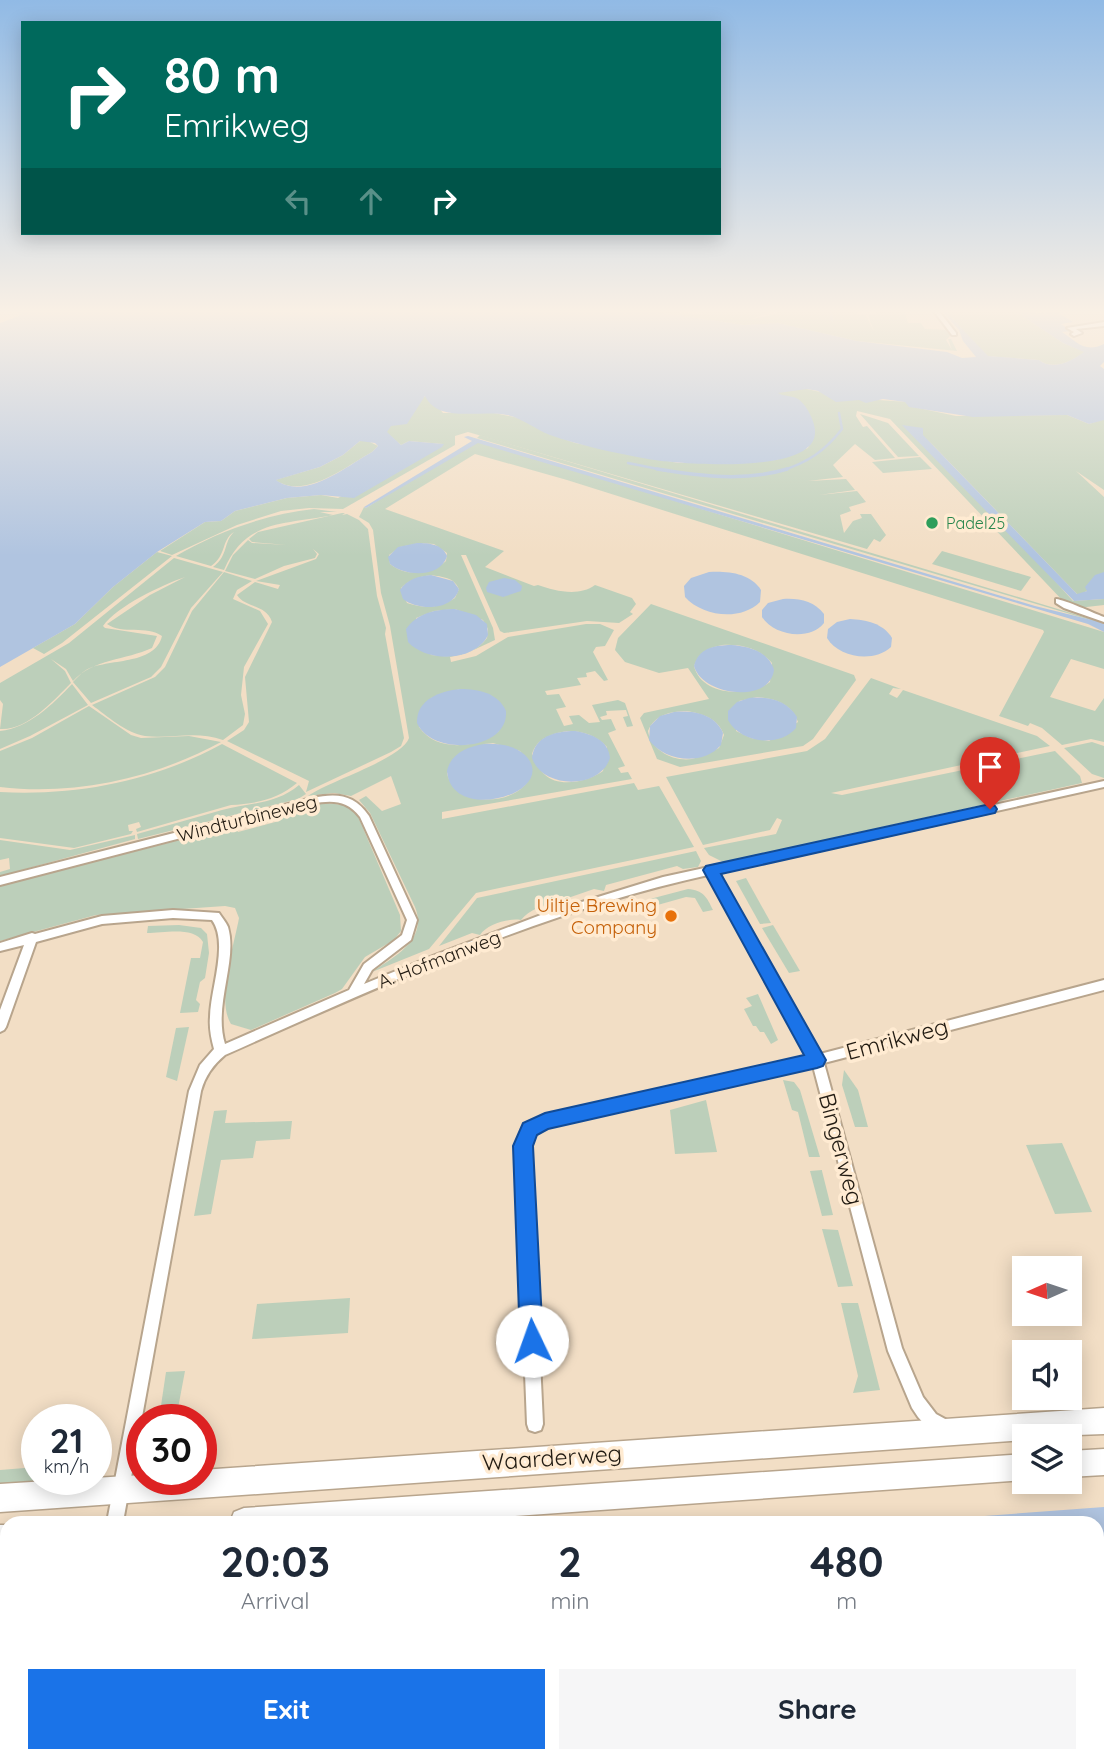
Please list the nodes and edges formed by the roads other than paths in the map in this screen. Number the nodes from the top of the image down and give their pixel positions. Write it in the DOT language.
graph roads {
  1 [pos="1059,601"];
  2 [pos="1104,620"];
  3 [pos="1104,784"];
  4 [pos="711,870"];
  5 [pos="0,881"];
  6 [pos="32,937"];
  7 [pos="0,947"];
  8 [pos="1104,985"];
  9 [pos="353,993"];
  10 [pos="0,1027"];
  11 [pos="221,1051"];
  12 [pos="817,1060"];
  13 [pos="1104,1421"];
  14 [pos="536,1424"];
  15 [pos="948,1430"];
  16 [pos="1104,1462"];
  17 [pos="1082,1463"];
  18 [pos="1012,1469"];
  19 [pos="121,1488"];
  20 [pos="0,1498"];
  21 [pos="117,1516"];
  22 [pos="331,1516"];
  1 -- 2 [label="street"];
  3 -- 4 [label="street, A. Hofmanweg"];
  4 -- 9 [label="street, A. Hofmanweg"];
  4 -- 12 [label="street, Bingerweg"];
  5 -- 9 [label="street, Windturbineweg"];
  6 -- 7 [label="street"];
  6 -- 10 [label="street"];
  6 -- 11 [label="street"];
  8 -- 12 [label="street, Emrikweg"];
  9 -- 11 [label="street, A. Hofmanweg"];
  11 -- 19 [label="street, A. Hofmanweg"];
  12 -- 14 [label="street, Emrikweg"];
  12 -- 15 [label="street, Bingerweg"];
  13 -- 15 [label="main road, Waarderweg"];
  15 -- 19 [label="main road, Waarderweg"];
  16 -- 17 [label="main road"];
  18 -- 22 [label="main road, Waarderweg"];
  19 -- 20 [label="main road, Waarderweg"];
  19 -- 21 [label="street, A. Hofmanweg"];
}
